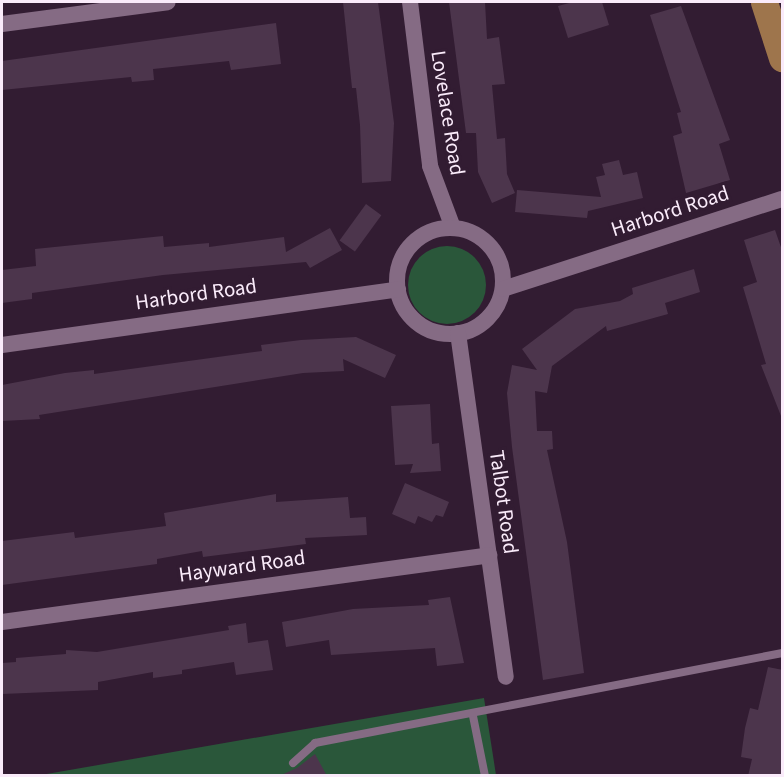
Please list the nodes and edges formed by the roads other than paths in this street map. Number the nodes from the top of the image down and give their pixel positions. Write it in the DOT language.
graph roads {
  1 [pos="168,2"];
  2 [pos="410,2"];
  3 [pos="764,2"];
  4 [pos="2,24"];
  5 [pos="783,58"];
  6 [pos="783,199"];
  7 [pos="453,228"];
  8 [pos="398,289"];
  9 [pos="503,289"];
  10 [pos="458,333"];
  11 [pos="2,345"];
  12 [pos="489,555"];
  13 [pos="2,622"];
  14 [pos="783,654"];
  15 [pos="506,677"];
  16 [pos="473,716"];
  17 [pos="292,763"];
  18 [pos="485,776"];
  1 -- 4 [label="street"];
  2 -- 7 [label="street, Lovelace Road"];
  3 -- 5 [label="main road"];
  6 -- 9 [label="street, Harbord Road"];
  7 -- 8 [label="street"];
  7 -- 9 [label="street"];
  8 -- 10 [label="street"];
  8 -- 11 [label="street, Harbord Road"];
  9 -- 10 [label="street"];
  10 -- 12 [label="street, Talbot Road"];
  12 -- 13 [label="street, Hayward Road"];
  12 -- 15 [label="street, Talbot Road"];
  14 -- 16 [label="lane"];
  16 -- 17 [label="lane"];
  16 -- 18 [label="lane"];
}
